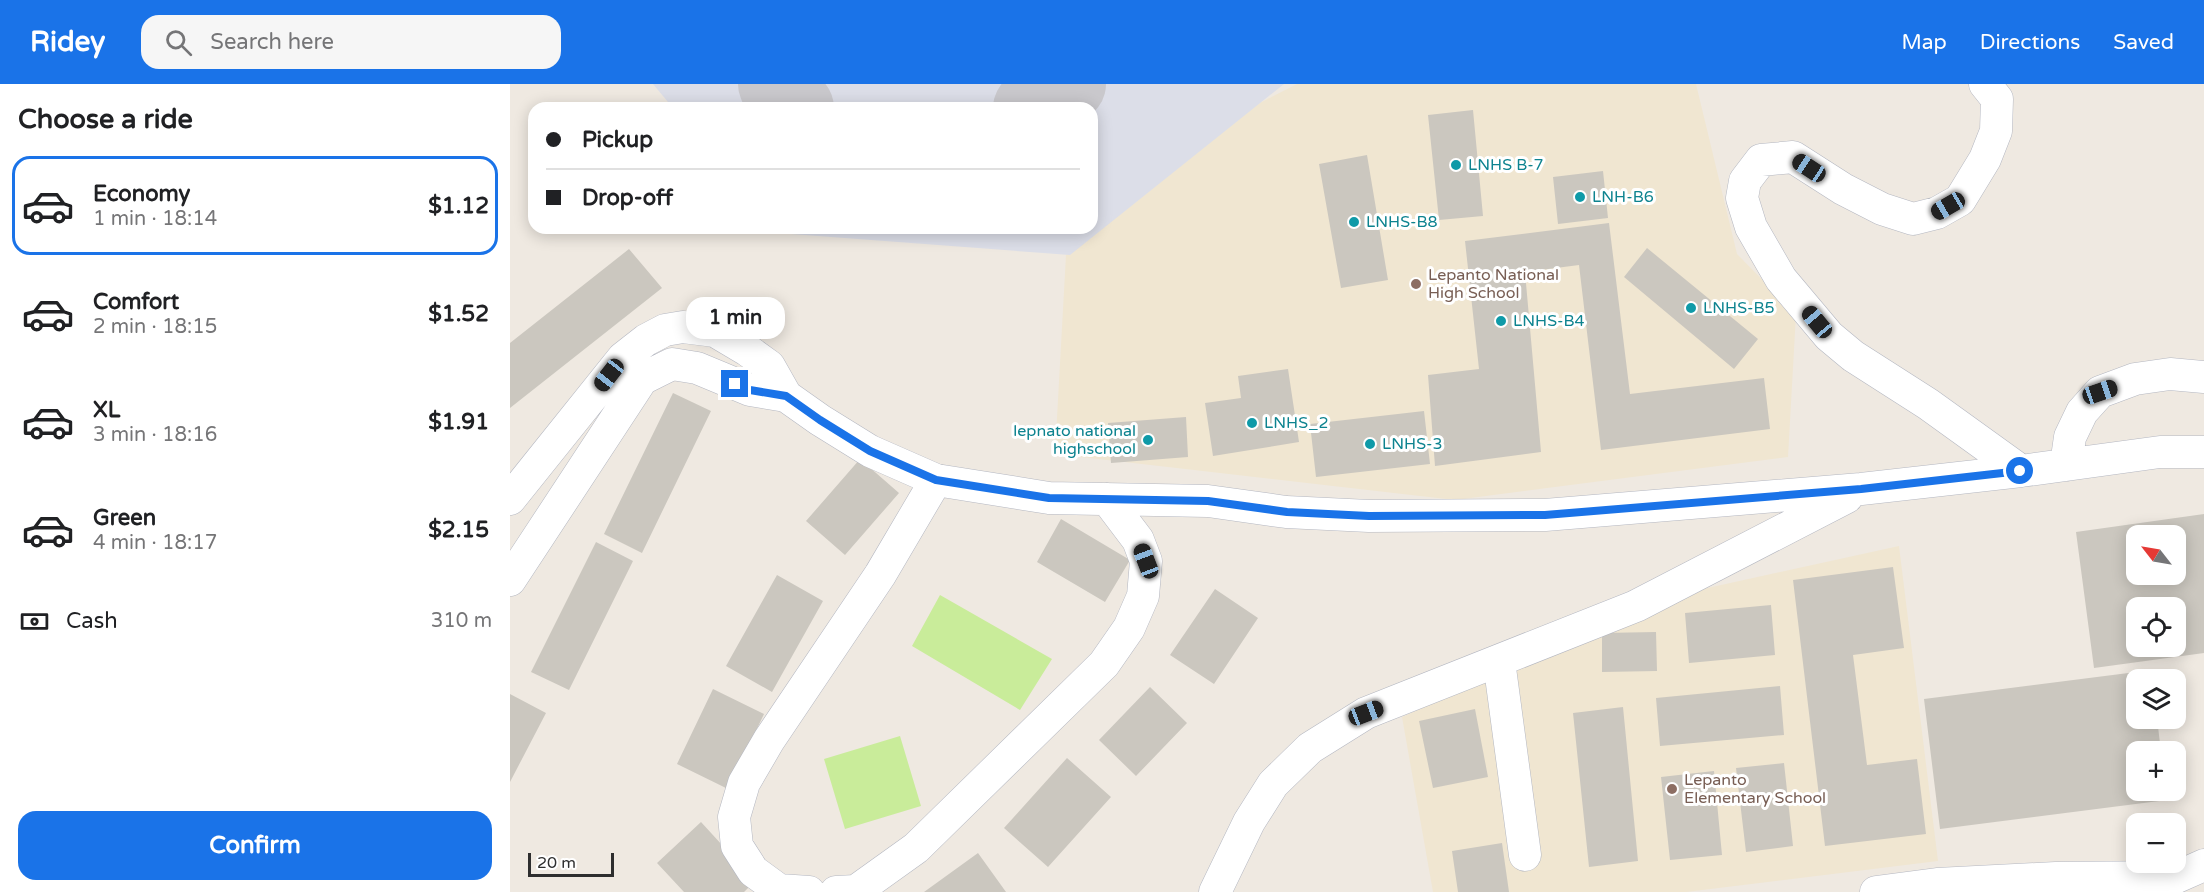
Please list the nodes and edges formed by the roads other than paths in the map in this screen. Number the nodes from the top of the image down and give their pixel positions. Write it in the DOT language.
graph roads {
  1 [pos="1985,84"];
  2 [pos="2204,377"];
  3 [pos="786,396"];
  4 [pos="2204,452"];
  5 [pos="2066,465"];
  6 [pos="2020,471"];
  7 [pos="936,480"];
  8 [pos="1861,489"];
  9 [pos="510,499"];
  10 [pos="1107,499"];
  11 [pos="510,580"];
  12 [pos="1499,661"];
  13 [pos="1526,855"];
  14 [pos="2181,878"];
  15 [pos="1226,883"];
  16 [pos="808,892"];
  17 [pos="836,892"];
  18 [pos="1876,892"];
  1 -- 6 [label="street"];
  2 -- 5 [label="street"];
  3 -- 7 [label="street"];
  3 -- 9 [label="street"];
  3 -- 11 [label="street"];
  4 -- 5 [label="street"];
  5 -- 6 [label="street"];
  6 -- 8 [label="street"];
  7 -- 10 [label="street"];
  7 -- 16 [label="street"];
  8 -- 10 [label="street"];
  8 -- 12 [label="street"];
  10 -- 17 [label="street"];
  12 -- 13 [label="street"];
  12 -- 15 [label="street"];
  14 -- 18 [label="street"];
}
